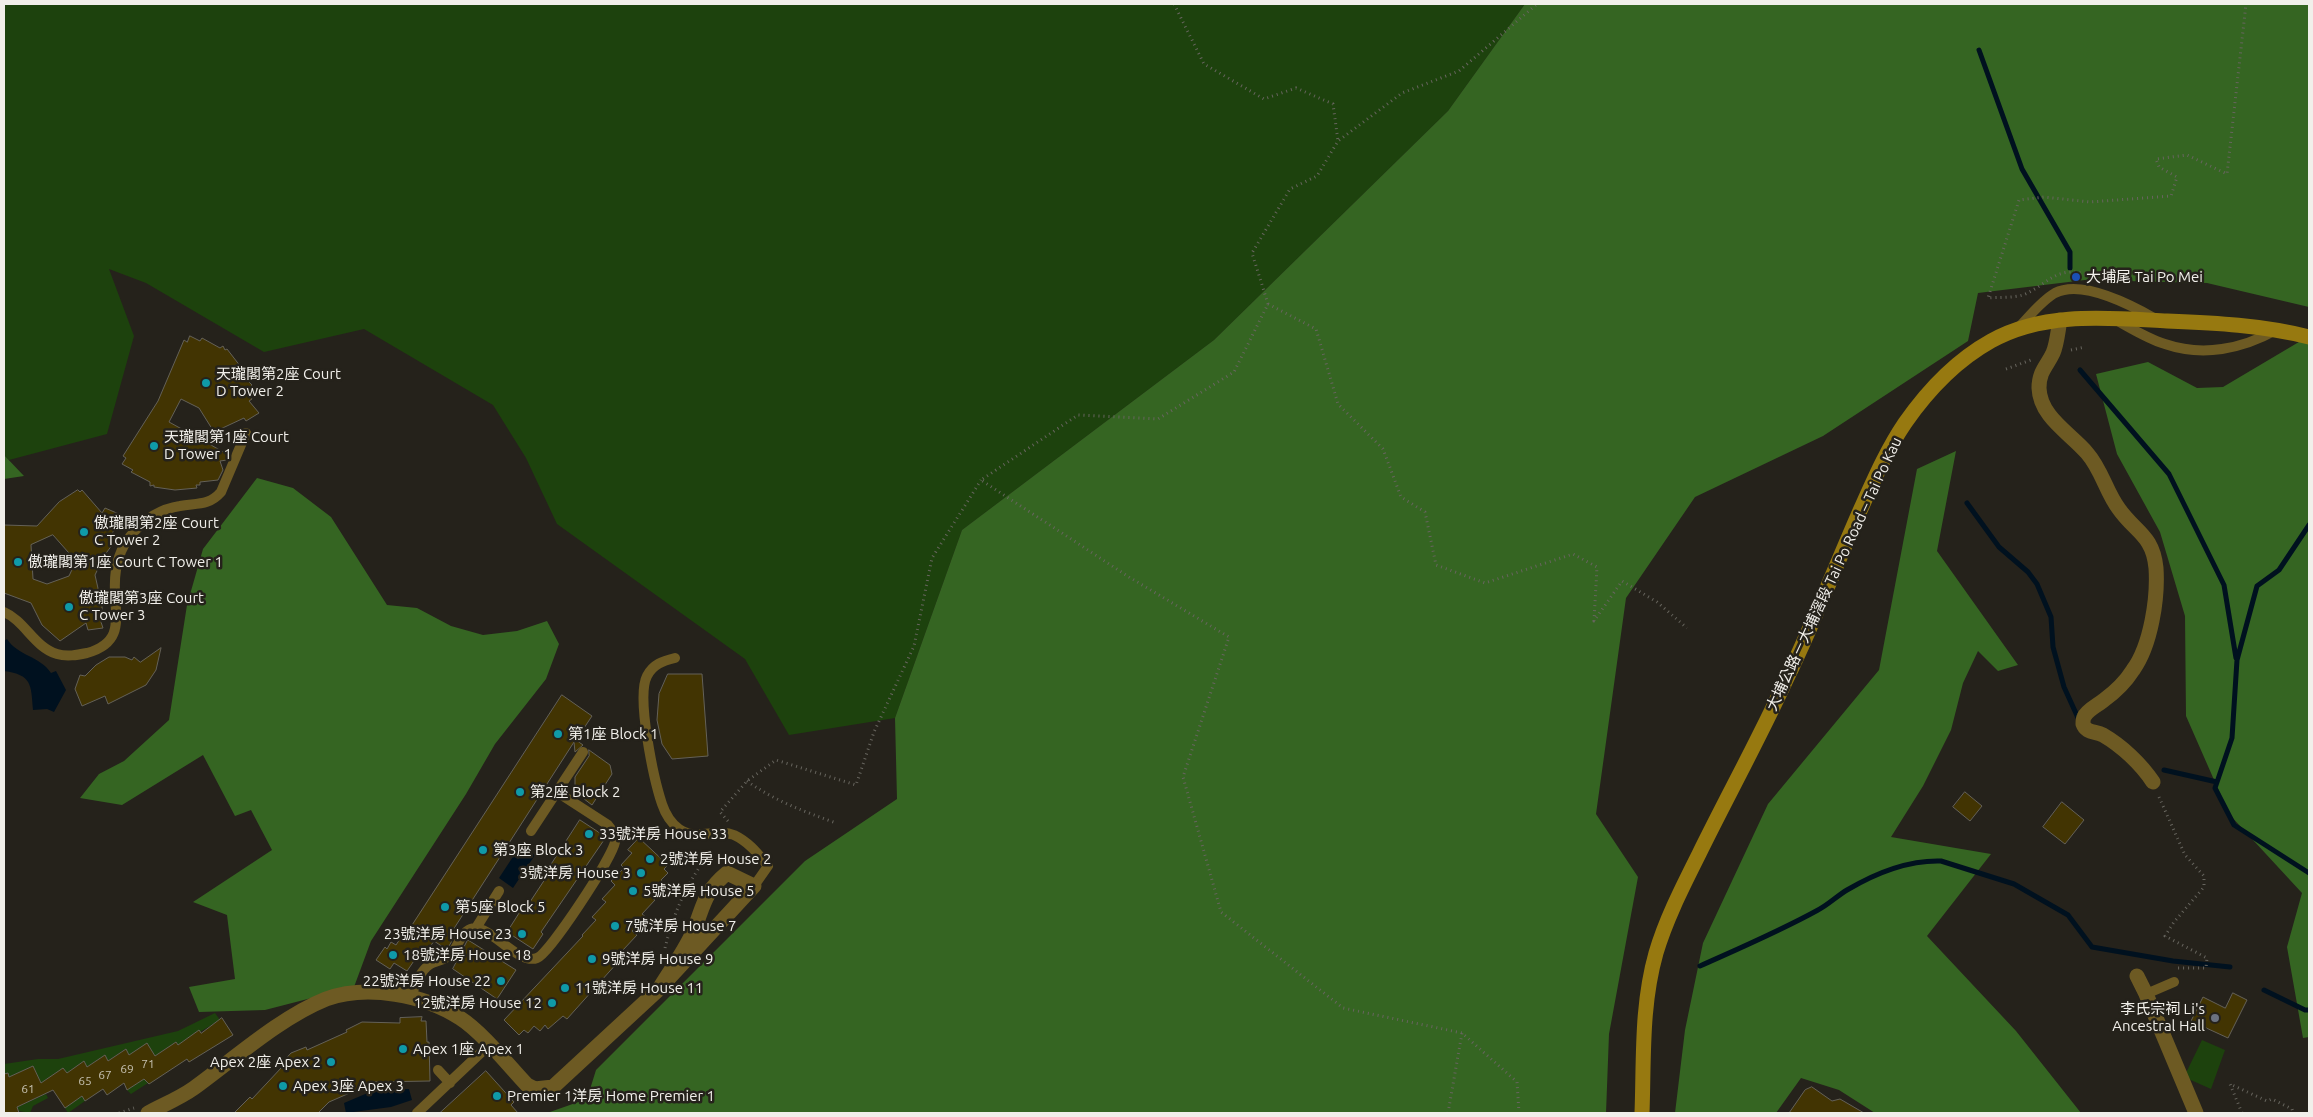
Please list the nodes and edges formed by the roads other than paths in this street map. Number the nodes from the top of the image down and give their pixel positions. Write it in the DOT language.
graph roads {
  1 [pos="2112,318"];
  2 [pos="2060,320"];
  3 [pos="2157,320"];
  4 [pos="2277,329"];
  5 [pos="2016,330"];
  6 [pos="2309,337"];
  7 [pos="246,433"];
  8 [pos="4,612"];
  9 [pos="675,658"];
  10 [pos="583,752"];
  11 [pos="2153,782"];
  12 [pos="557,792"];
  13 [pos="531,831"];
  14 [pos="758,880"];
  15 [pos="499,891"];
  16 [pos="476,928"];
  17 [pos="2137,976"];
  18 [pos="2174,982"];
  19 [pos="659,989"];
  20 [pos="2146,994"];
  21 [pos="410,998"];
  22 [pos="486,1050"];
  23 [pos="438,1070"];
  24 [pos="450,1084"];
  25 [pos="146,1108"];
  26 [pos="417,1113"];
  27 [pos="1642,1113"];
  28 [pos="2196,1113"];
  1 -- 2 [label="main road, 大埔公路－大埔滘段 Tai Po Road – Tai Po Kau"];
  1 -- 3 [label="main road, 大埔公路－大埔滘段 Tai Po Road – Tai Po Kau"];
  1 -- 4 [label="lane"];
  2 -- 5 [label="main road, 大埔公路－大埔滘段 Tai Po Road – Tai Po Kau"];
  2 -- 11 [label="street"];
  3 -- 4 [label="main road, 大埔公路－大埔滘段 Tai Po Road – Tai Po Kau"];
  3 -- 5 [label="lane"];
  4 -- 6 [label="main road, 大埔公路－大埔滘段 Tai Po Road – Tai Po Kau"];
  5 -- 27 [label="main road, 大埔公路－大埔滘段 Tai Po Road – Tai Po Kau"];
  7 -- 8 [label="lane"];
  9 -- 14 [label="lane"];
  10 -- 12 [label="lane"];
  12 -- 13 [label="lane"];
  12 -- 16 [label="lane"];
  14 -- 19 [label="street"];
  14 -- 19 [label="street"];
  15 -- 16 [label="lane"];
  16 -- 21 [label="lane"];
  17 -- 20 [label="street"];
  18 -- 20 [label="lane"];
  19 -- 22 [label="street"];
  20 -- 28 [label="street"];
  21 -- 22 [label="street"];
  21 -- 25 [label="street"];
  22 -- 24 [label="lane"];
  23 -- 24 [label="lane"];
  24 -- 26 [label="lane"];
}
